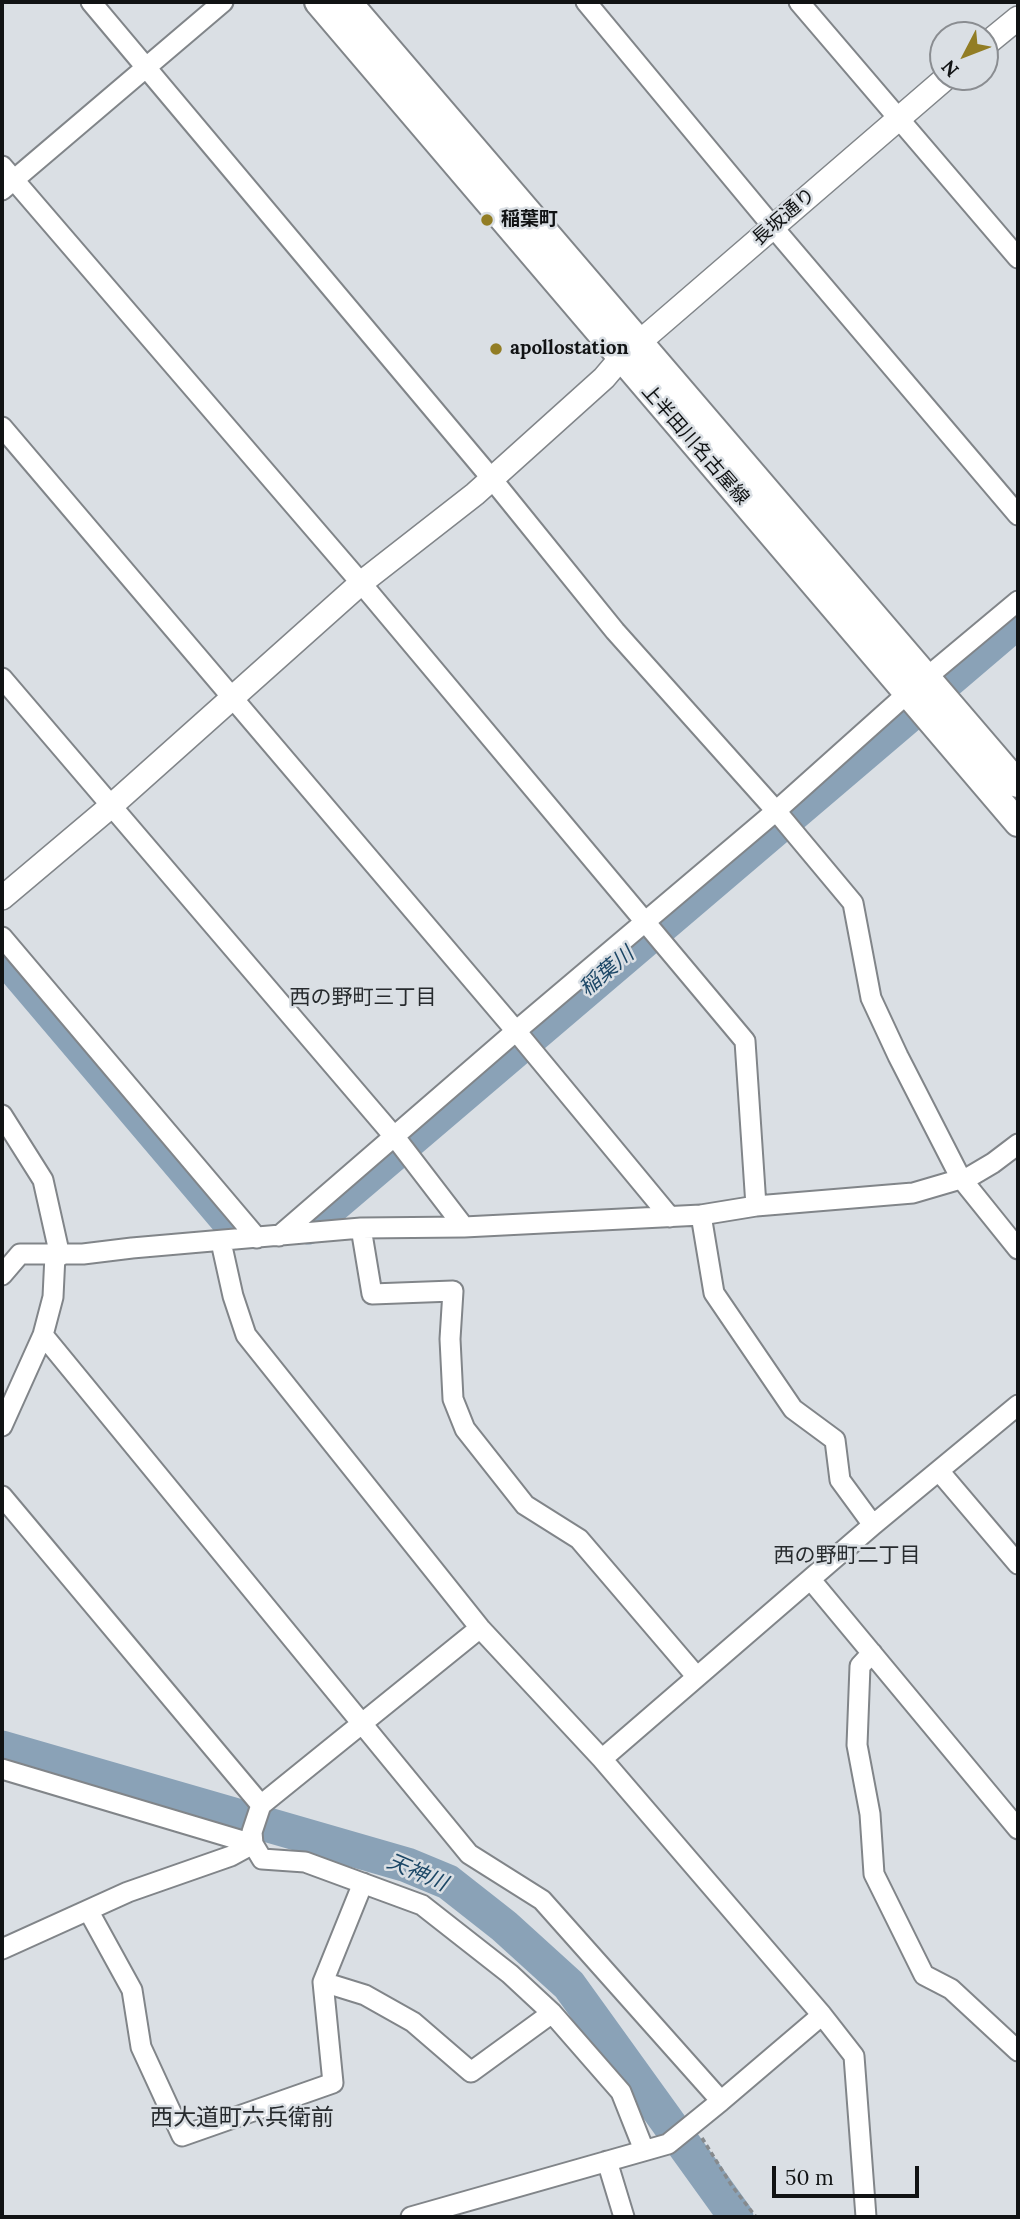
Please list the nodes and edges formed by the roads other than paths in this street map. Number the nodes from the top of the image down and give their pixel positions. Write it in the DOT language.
graph roads {
  1 [pos="91,2"];
  2 [pos="223,2"];
  3 [pos="318,2"];
  4 [pos="348,2"];
  5 [pos="586,2"];
  6 [pos="799,2"];
  7 [pos="1018,18"];
  8 [pos="999,34"];
  9 [pos="147,66"];
  10 [pos="930,91"];
  11 [pos="897,118"];
  12 [pos="6,179"];
  13 [pos="773,227"];
  14 [pos="1018,258"];
  15 [pos="630,350"];
  16 [pos="2,427"];
  17 [pos="492,479"];
  18 [pos="1018,515"];
  19 [pos="361,583"];
  20 [pos="1018,601"];
  21 [pos="2,678"];
  22 [pos="918,685"];
  23 [pos="231,697"];
  24 [pos="1015,772"];
  25 [pos="110,807"];
  26 [pos="777,812"];
  27 [pos="1018,823"];
  28 [pos="2,898"];
  29 [pos="646,924"];
  30 [pos="2,937"];
  31 [pos="517,1032"];
  32 [pos="2,1115"];
  33 [pos="400,1144"];
  34 [pos="1018,1144"];
  35 [pos="960,1177"];
  36 [pos="756,1206"];
  37 [pos="701,1215"];
  38 [pos="670,1217"];
  39 [pos="464,1227"];
  40 [pos="361,1228"];
  41 [pos="279,1236"];
  42 [pos="257,1238"];
  43 [pos="221,1242"];
  44 [pos="1018,1249"];
  45 [pos="57,1256"];
  46 [pos="2,1275"];
  47 [pos="43,1335"];
  48 [pos="1018,1405"];
  49 [pos="2,1426"];
  50 [pos="939,1471"];
  51 [pos="2,1496"];
  52 [pos="873,1525"];
  53 [pos="1018,1564"];
  54 [pos="811,1580"];
  55 [pos="480,1629"];
  56 [pos="872,1653"];
  57 [pos="697,1677"];
  58 [pos="361,1725"];
  59 [pos="602,1759"];
  60 [pos="2,1769"];
  61 [pos="261,1806"];
  62 [pos="1018,1829"];
  63 [pos="252,1838"];
  64 [pos="363,1883"];
  65 [pos="88,1910"];
  66 [pos="2,1949"];
  67 [pos="323,1982"];
  68 [pos="552,2013"];
  69 [pos="822,2015"];
  70 [pos="1018,2051"];
  71 [pos="722,2101"];
  72 [pos="644,2150"];
  73 [pos="607,2161"];
  74 [pos="411,2217"];
  75 [pos="624,2217"];
  76 [pos="866,2217"];
  1 -- 9 [label="street"];
  2 -- 9 [label="street"];
  3 -- 15 [label="main road, 上半田川名古屋線"];
  4 -- 15 [label="main road, 上半田川名古屋線"];
  5 -- 13 [label="street"];
  6 -- 11 [label="street"];
  7 -- 8 [label="street"];
  9 -- 12 [label="street"];
  9 -- 17 [label="street"];
  10 -- 11 [label="street, 長坂通り"];
  11 -- 13 [label="street, 長坂通り"];
  11 -- 14 [label="street"];
  12 -- 19 [label="street"];
  13 -- 15 [label="street, 長坂通り"];
  13 -- 18 [label="street"];
  15 -- 17 [label="street, 長坂通り"];
  15 -- 22 [label="main road, 上半田川名古屋線"];
  16 -- 23 [label="street"];
  17 -- 19 [label="street, 長坂通り"];
  17 -- 26 [label="street"];
  19 -- 23 [label="street, 長坂通り"];
  19 -- 29 [label="street"];
  20 -- 22 [label="street"];
  21 -- 25 [label="street"];
  22 -- 24 [label="main road, 上半田川名古屋線"];
  22 -- 26 [label="street"];
  22 -- 27 [label="main road, 上半田川名古屋線"];
  23 -- 25 [label="street, 長坂通り"];
  23 -- 31 [label="street"];
  25 -- 28 [label="street, 長坂通り"];
  25 -- 33 [label="street"];
  26 -- 29 [label="street"];
  26 -- 35 [label="street"];
  29 -- 31 [label="street"];
  29 -- 36 [label="street"];
  30 -- 42 [label="street"];
  31 -- 33 [label="street"];
  31 -- 38 [label="street"];
  32 -- 45 [label="street"];
  33 -- 39 [label="street"];
  33 -- 41 [label="street"];
  34 -- 35 [label="street"];
  35 -- 36 [label="street"];
  35 -- 44 [label="street"];
  36 -- 37 [label="street"];
  37 -- 38 [label="street"];
  37 -- 52 [label="street"];
  38 -- 39 [label="street"];
  39 -- 40 [label="street"];
  40 -- 41 [label="street"];
  40 -- 57 [label="street"];
  41 -- 42 [label="street"];
  42 -- 43 [label="street"];
  43 -- 45 [label="street"];
  43 -- 55 [label="street"];
  45 -- 46 [label="street"];
  45 -- 47 [label="street"];
  47 -- 49 [label="street"];
  47 -- 58 [label="street"];
  48 -- 50 [label="street"];
  50 -- 52 [label="street"];
  50 -- 53 [label="street"];
  51 -- 61 [label="street"];
  52 -- 54 [label="street"];
  54 -- 56 [label="street"];
  54 -- 57 [label="street"];
  55 -- 58 [label="street"];
  55 -- 59 [label="street"];
  56 -- 62 [label="street"];
  56 -- 70 [label="street"];
  57 -- 59 [label="street"];
  58 -- 61 [label="street"];
  58 -- 71 [label="street"];
  59 -- 69 [label="street"];
  60 -- 63 [label="street"];
  61 -- 63 [label="street"];
  63 -- 64 [label="street"];
  63 -- 65 [label="street"];
  64 -- 67 [label="street"];
  64 -- 68 [label="street"];
  65 -- 66 [label="street"];
  65 -- 67 [label="street"];
  67 -- 68 [label="street"];
  68 -- 72 [label="street"];
  69 -- 71 [label="street"];
  69 -- 76 [label="street"];
  71 -- 72 [label="street"];
  72 -- 73 [label="street"];
  73 -- 74 [label="street"];
  73 -- 75 [label="street"];
}
